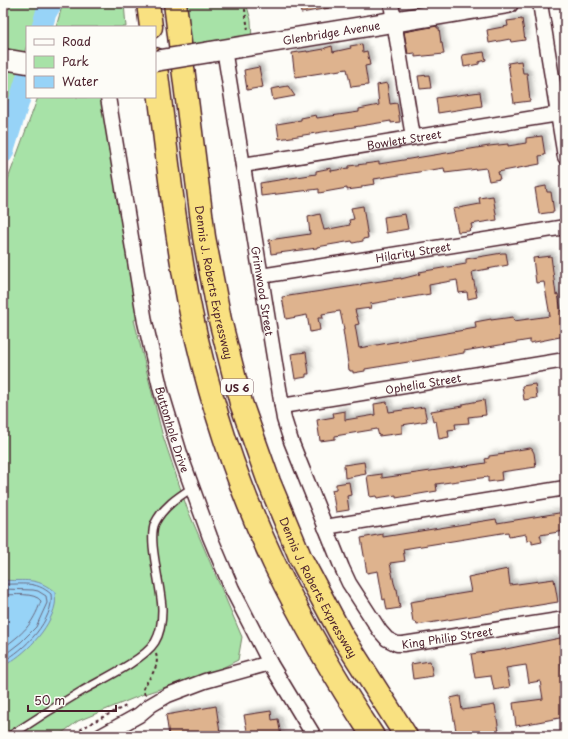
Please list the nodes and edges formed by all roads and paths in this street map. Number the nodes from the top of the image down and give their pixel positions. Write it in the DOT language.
graph roads {
  1 [pos="148,3"];
  2 [pos="175,3"];
  3 [pos="244,3"];
  4 [pos="508,3"];
  5 [pos="540,3"];
  6 [pos="392,12"];
  7 [pos="151,26"];
  8 [pos="250,45"];
  9 [pos="217,50"];
  10 [pos="3,59"];
  11 [pos="156,60"];
  12 [pos="26,63"];
  13 [pos="156,68"];
  14 [pos="108,98"];
  15 [pos="562,113"];
  16 [pos="413,137"];
  17 [pos="565,157"];
  18 [pos="243,165"];
  19 [pos="565,227"];
  20 [pos="261,276"];
  21 [pos="565,360"];
  22 [pos="282,406"];
  23 [pos="192,488"];
  24 [pos="565,488"];
  25 [pos="325,527"];
  26 [pos="565,619"];
  27 [pos="313,638"];
  28 [pos="151,647"];
  29 [pos="270,663"];
  30 [pos="151,704"];
  31 [pos="10,736"];
  32 [pos="101,736"];
  33 [pos="314,736"];
  34 [pos="358,736"];
  35 [pos="373,736"];
  36 [pos="406,736"];
  1 -- 7 [label="highway"];
  2 -- 36 [label="highway, Dennis J. Roberts Expressway / US 6"];
  3 -- 8 [label="path"];
  4 -- 6 [label="main road, Glenbridge Avenue"];
  5 -- 15 [label="street"];
  6 -- 8 [label="main road, Glenbridge Avenue"];
  6 -- 16 [label="street"];
  8 -- 9 [label="main road, Glenbridge Avenue"];
  9 -- 11 [label="main road, Glenbridge Avenue, bridge"];
  9 -- 18 [label="street, Grimwood Street"];
  10 -- 12 [label="main road"];
  13 -- 27 [label="highway, US 6"];
  14 -- 23 [label="street, Buttonhole Drive"];
  15 -- 16 [label="street, Bowlett Street"];
  15 -- 17 [label="street"];
  16 -- 18 [label="street, Bowlett Street"];
  18 -- 20 [label="street, Grimwood Street"];
  19 -- 20 [label="street, Hilarity Street"];
  20 -- 22 [label="street, Grimwood Street"];
  21 -- 22 [label="street, Ophelia Street"];
  22 -- 25 [label="street, Grimwood Street"];
  23 -- 28 [label="lane"];
  23 -- 29 [label="street, Buttonhole Drive"];
  24 -- 25 [label="street"];
  25 -- 26 [label="street, King Philip Street"];
  27 -- 34 [label="highway"];
  27 -- 35 [label="highway, US 6"];
  28 -- 30 [label="path"];
  28 -- 31 [label="lane"];
  29 -- 30 [label="street"];
  29 -- 33 [label="street, Buttonhole Drive"];
  30 -- 32 [label="street"];
}
